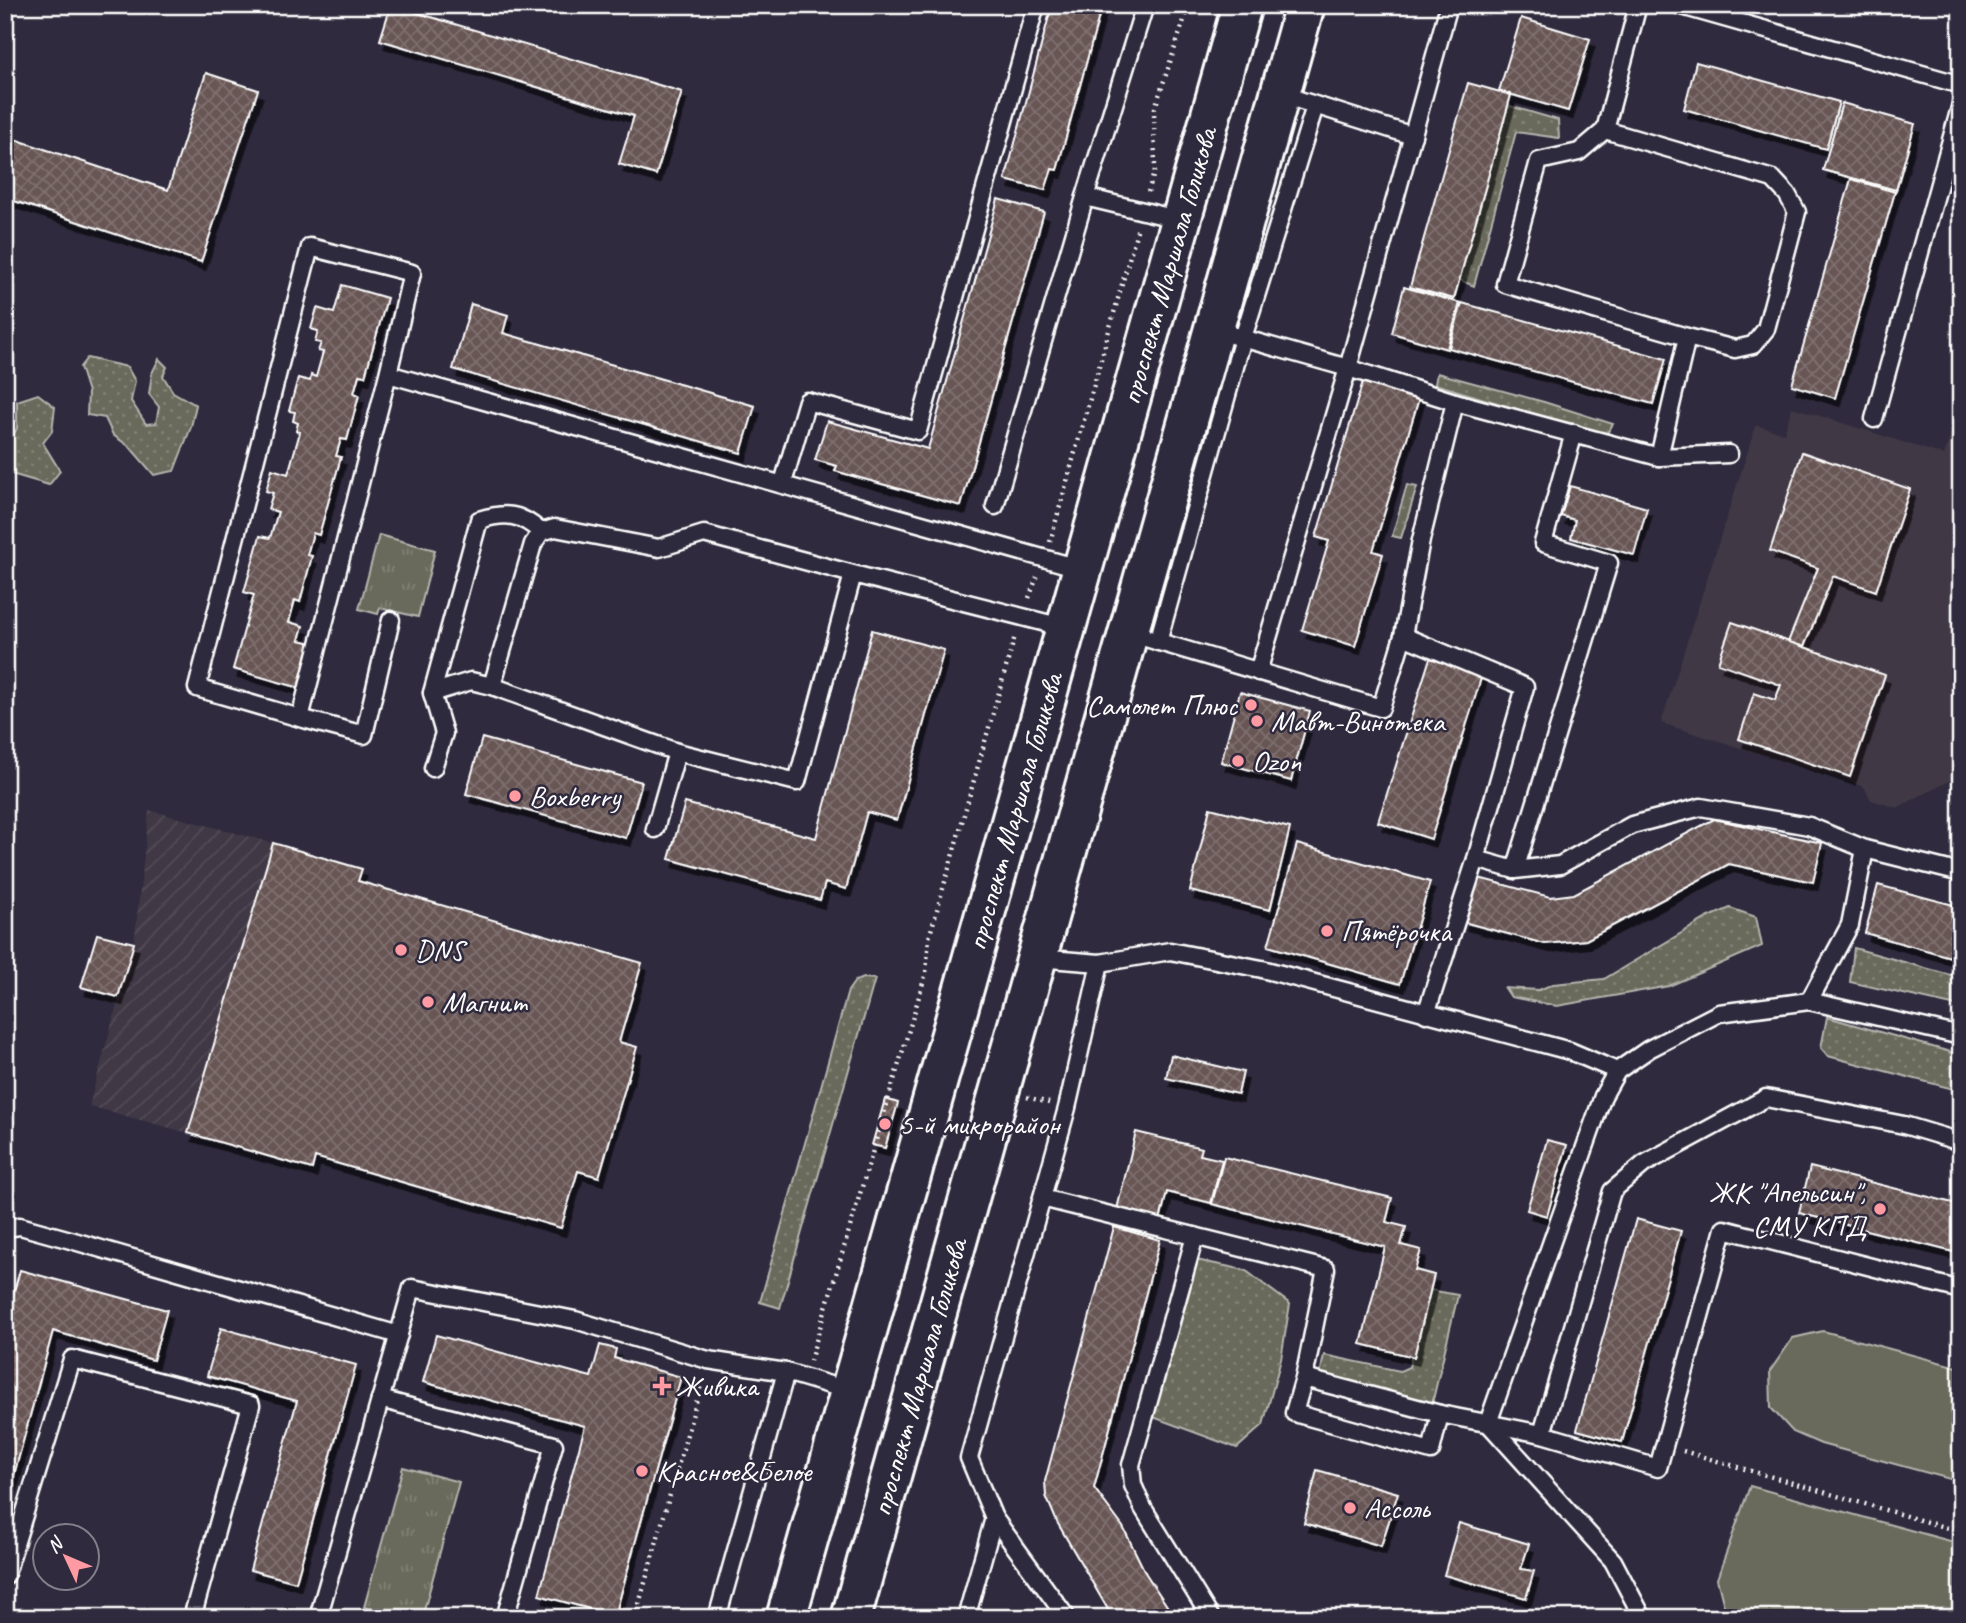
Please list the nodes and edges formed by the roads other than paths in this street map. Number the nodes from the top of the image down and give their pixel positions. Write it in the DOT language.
graph roads {
  1 [pos="1036,5"];
  2 [pos="1145,5"];
  3 [pos="1242,5"];
  4 [pos="1305,5"];
  5 [pos="1449,5"];
  6 [pos="1638,5"];
  7 [pos="1678,5"];
  8 [pos="1961,85"];
  9 [pos="1298,100"];
  10 [pos="1961,104"];
  11 [pos="1605,130"];
  12 [pos="1413,136"];
  13 [pos="1085,197"];
  14 [pos="1181,220"];
  15 [pos="1229,334"];
  16 [pos="1687,337"];
  17 [pos="1348,368"];
  18 [pos="388,374"];
  19 [pos="1455,402"];
  20 [pos="1874,419"];
  21 [pos="1574,433"];
  22 [pos="1729,454"];
  23 [pos="1659,457"];
  24 [pos="783,483"];
  25 [pos="995,506"];
  26 [pos="541,532"];
  27 [pos="1082,569"];
  28 [pos="853,574"];
  29 [pos="391,620"];
  30 [pos="1066,628"];
  31 [pos="1403,636"];
  32 [pos="1143,638"];
  33 [pos="1258,672"];
  34 [pos="492,686"];
  35 [pos="432,693"];
  36 [pos="300,718"];
  37 [pos="677,752"];
  38 [pos="433,768"];
  39 [pos="655,830"];
  40 [pos="1866,849"];
  41 [pos="1476,859"];
  42 [pos="1515,870"];
  43 [pos="1961,873"];
  44 [pos="1037,958"];
  45 [pos="1100,964"];
  46 [pos="1809,1001"];
  47 [pos="1426,1014"];
  48 [pos="1961,1036"];
  49 [pos="1617,1071"];
  50 [pos="1961,1142"];
  51 [pos="1042,1198"];
  52 [pos="5,1228"];
  53 [pos="1195,1236"];
  54 [pos="1961,1290"];
  55 [pos="399,1335"];
  56 [pos="786,1372"];
  57 [pos="1304,1378"];
  58 [pos="850,1391"];
  59 [pos="380,1399"];
  60 [pos="1440,1414"];
  61 [pos="1488,1423"];
  62 [pos="1542,1434"];
  63 [pos="994,1518"];
  64 [pos="5,1577"];
  65 [pos="192,1618"];
  66 [pos="318,1618"];
  67 [pos="505,1618"];
  68 [pos="718,1618"];
  69 [pos="786,1618"];
  70 [pos="851,1618"];
  71 [pos="965,1618"];
  72 [pos="1067,1618"];
  73 [pos="1211,1618"];
  74 [pos="1643,1618"];
  1 -- 24 [label="lane"];
  2 -- 13 [label="lane"];
  3 -- 14 [label="main road, проспект Маршала Голикова"];
  4 -- 9 [label="main road, проспект Маршала Голикова"];
  5 -- 12 [label="lane"];
  6 -- 11 [label="lane"];
  7 -- 8 [label="lane"];
  9 -- 12 [label="lane"];
  9 -- 15 [label="main road, проспект Маршала Голикова"];
  10 -- 20 [label="lane"];
  11 -- 16 [label="lane"];
  11 -- 16 [label="lane"];
  12 -- 17 [label="lane"];
  13 -- 14 [label="lane"];
  13 -- 25 [label="lane"];
  14 -- 27 [label="main road, проспект Маршала Голикова"];
  15 -- 17 [label="lane"];
  15 -- 32 [label="main road, проспект Маршала Голикова"];
  16 -- 23 [label="lane"];
  17 -- 19 [label="lane"];
  17 -- 33 [label="lane"];
  18 -- 24 [label="lane"];
  18 -- 36 [label="lane"];
  18 -- 36 [label="lane"];
  19 -- 21 [label="lane"];
  19 -- 31 [label="lane"];
  21 -- 23 [label="lane"];
  21 -- 42 [label="lane"];
  22 -- 23 [label="lane"];
  24 -- 27 [label="lane"];
  26 -- 28 [label="lane"];
  26 -- 34 [label="lane"];
  26 -- 35 [label="lane"];
  27 -- 30 [label="main road, проспект Маршала Голикова"];
  28 -- 30 [label="lane"];
  28 -- 37 [label="lane"];
  29 -- 36 [label="lane"];
  30 -- 58 [label="main road, проспект Маршала Голикова"];
  31 -- 33 [label="lane"];
  31 -- 41 [label="lane"];
  32 -- 33 [label="lane"];
  32 -- 44 [label="main road, проспект Маршала Голикова"];
  34 -- 35 [label="lane"];
  34 -- 37 [label="lane"];
  35 -- 38 [label="lane"];
  37 -- 39 [label="lane"];
  40 -- 42 [label="lane"];
  40 -- 43 [label="lane"];
  40 -- 46 [label="lane"];
  41 -- 42 [label="lane"];
  41 -- 47 [label="lane"];
  44 -- 45 [label="lane"];
  44 -- 70 [label="main road, проспект Маршала Голикова"];
  45 -- 47 [label="lane"];
  45 -- 51 [label="lane"];
  46 -- 48 [label="lane"];
  46 -- 49 [label="lane"];
  47 -- 49 [label="lane"];
  49 -- 61 [label="lane"];
  50 -- 62 [label="lane"];
  51 -- 53 [label="lane"];
  51 -- 63 [label="lane"];
  52 -- 55 [label="lane"];
  53 -- 57 [label="lane"];
  53 -- 73 [label="lane"];
  54 -- 62 [label="lane"];
  55 -- 56 [label="lane"];
  55 -- 59 [label="lane"];
  56 -- 58 [label="lane"];
  56 -- 68 [label="lane"];
  57 -- 60 [label="lane"];
  57 -- 60 [label="lane"];
  58 -- 69 [label="main road, проспект Маршала Голикова"];
  59 -- 66 [label="lane"];
  59 -- 67 [label="lane"];
  60 -- 61 [label="lane"];
  61 -- 62 [label="lane"];
  61 -- 74 [label="lane"];
  63 -- 71 [label="lane"];
  63 -- 72 [label="lane"];
  64 -- 65 [label="lane"];
}
